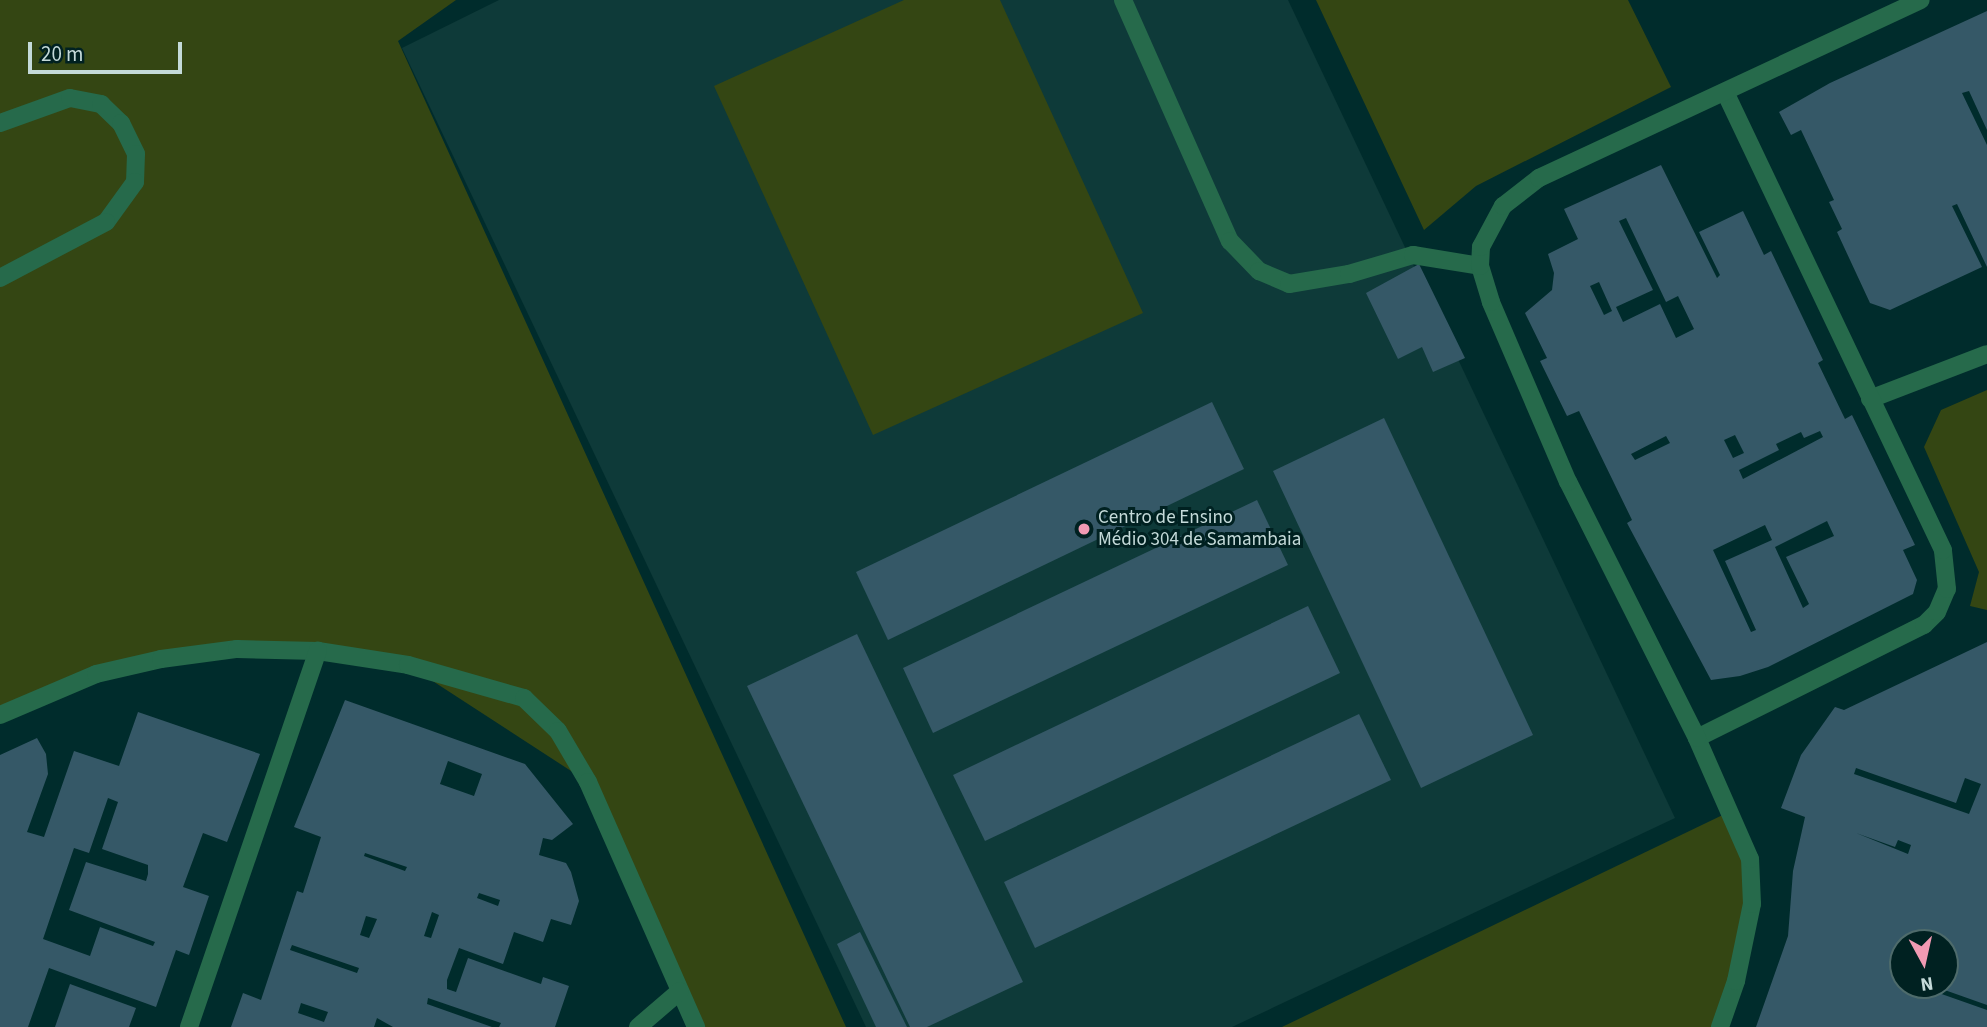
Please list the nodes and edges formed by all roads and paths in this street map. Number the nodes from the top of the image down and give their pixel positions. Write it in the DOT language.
graph roads {
  1 [pos="1123,0"];
  2 [pos="1921,0"];
  3 [pos="1725,92"];
  4 [pos="0,123"];
  5 [pos="1480,266"];
  6 [pos="0,278"];
  7 [pos="1987,354"];
  8 [pos="1870,399"];
  9 [pos="318,651"];
  10 [pos="0,715"];
  11 [pos="1697,738"];
  12 [pos="680,991"];
  13 [pos="189,1027"];
  14 [pos="638,1027"];
  15 [pos="696,1027"];
  16 [pos="1720,1027"];
  1 -- 5 [label="street"];
  2 -- 3 [label="street"];
  3 -- 5 [label="street"];
  3 -- 8 [label="street"];
  4 -- 6 [label="street"];
  5 -- 11 [label="street"];
  7 -- 8 [label="street"];
  8 -- 11 [label="street"];
  9 -- 10 [label="street"];
  9 -- 12 [label="street"];
  9 -- 13 [label="street"];
  11 -- 16 [label="street"];
  12 -- 14 [label="street"];
  12 -- 15 [label="street"];
}
